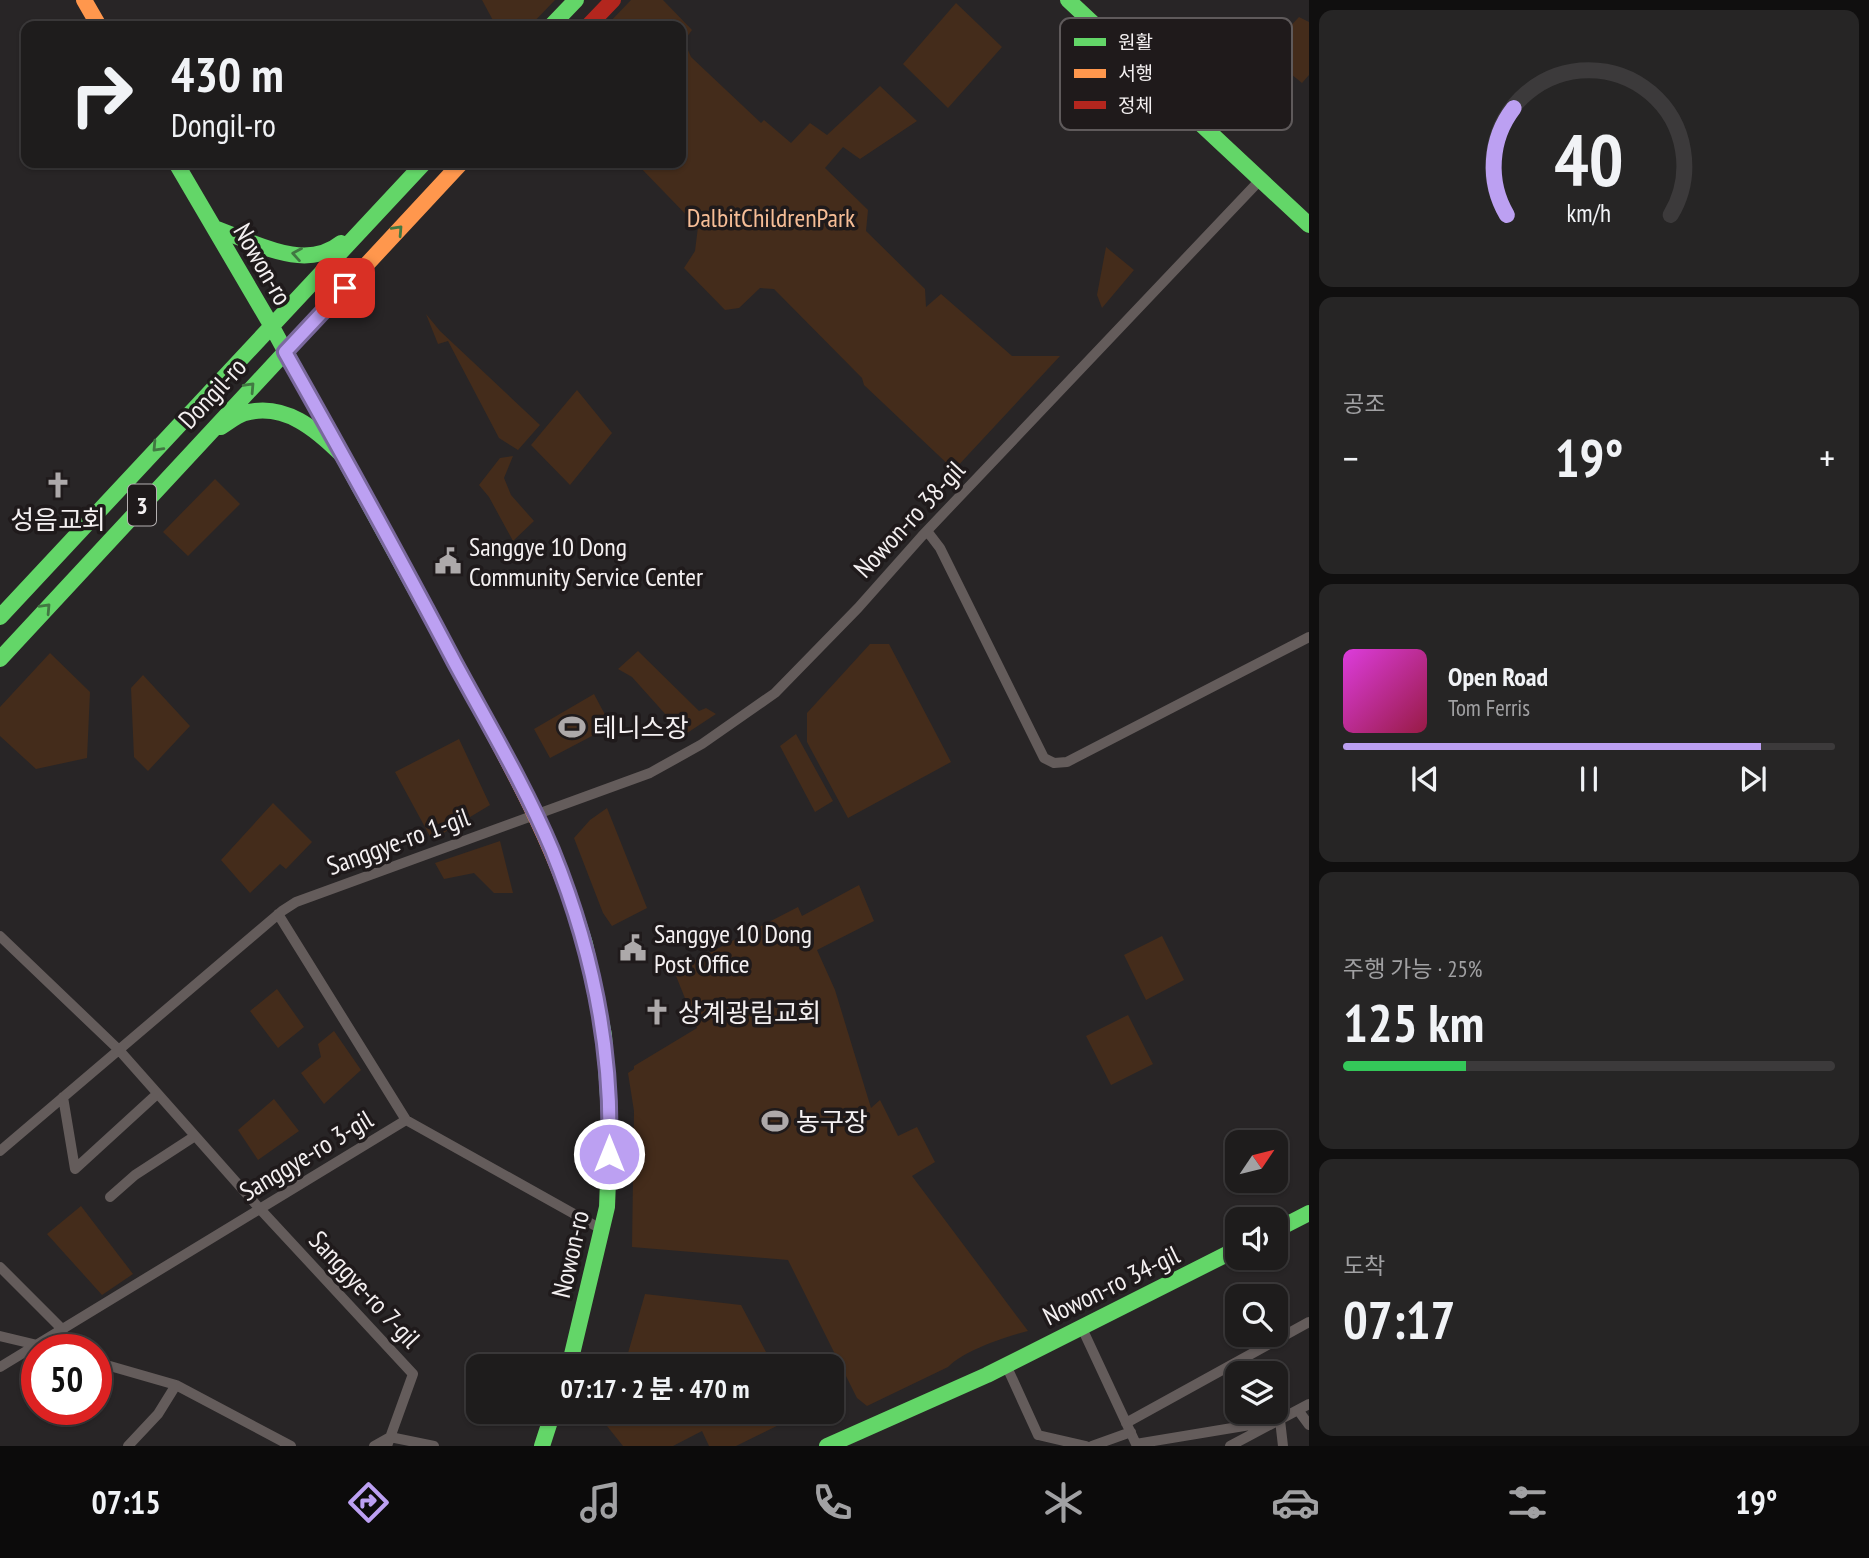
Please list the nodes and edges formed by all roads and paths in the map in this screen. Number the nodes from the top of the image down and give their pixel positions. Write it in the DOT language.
graph roads {
  1 [pos="84,0"];
  2 [pos="576,0"];
  3 [pos="613,0"];
  4 [pos="1068,0"];
  5 [pos="1088,18"];
  6 [pos="96,21"];
  7 [pos="556,21"];
  8 [pos="593,21"];
  9 [pos="1209,130"];
  10 [pos="179,168"];
  11 [pos="419,168"];
  12 [pos="456,168"];
  13 [pos="1261,178"];
  14 [pos="376,215"];
  15 [pos="1309,225"];
  16 [pos="214,228"];
  17 [pos="271,325"];
  18 [pos="285,352"];
  19 [pos="203,438"];
  20 [pos="343,456"];
  21 [pos="927,531"];
  22 [pos="1,613"];
  23 [pos="1309,637"];
  24 [pos="0,659"];
  25 [pos="536,816"];
  26 [pos="278,914"];
  27 [pos="0,936"];
  28 [pos="119,1050"];
  29 [pos="158,1094"];
  30 [pos="63,1097"];
  31 [pos="406,1120"];
  32 [pos="195,1136"];
  33 [pos="0,1151"];
  34 [pos="110,1198"];
  35 [pos="260,1209"];
  36 [pos="1309,1213"];
  37 [pos="1288,1224"];
  38 [pos="601,1229"];
  39 [pos="1225,1255"];
  40 [pos="0,1267"];
  41 [pos="1309,1322"];
  42 [pos="1081,1326"];
  43 [pos="64,1330"];
  44 [pos="57,1334"];
  45 [pos="0,1336"];
  46 [pos="21,1341"];
  47 [pos="572,1354"];
  48 [pos="21,1355"];
  49 [pos="1006,1365"];
  50 [pos="0,1367"];
  51 [pos="112,1367"];
  52 [pos="176,1385"];
  53 [pos="1309,1404"];
  54 [pos="1298,1410"];
  55 [pos="1288,1416"];
  56 [pos="549,1424"];
  57 [pos="1257,1424"];
  58 [pos="1272,1424"];
  59 [pos="1280,1424"];
  60 [pos="1309,1425"];
  61 [pos="1128,1427"];
  62 [pos="1038,1435"];
  63 [pos="389,1442"];
  64 [pos="1137,1445"];
  65 [pos="128,1446"];
  66 [pos="290,1446"];
  67 [pos="374,1446"];
  68 [pos="434,1446"];
  69 [pos="542,1446"];
  70 [pos="827,1446"];
  71 [pos="1033,1446"];
  72 [pos="1086,1446"];
  73 [pos="1092,1446"];
  74 [pos="1230,1446"];
  75 [pos="1283,1446"];
  1 -- 6 [label="main road"];
  2 -- 7 [label="main road"];
  3 -- 8 [label="main road"];
  4 -- 5 [label="main road"];
  9 -- 13 [label="main road"];
  10 -- 16 [label="main road, Nowon-ro"];
  11 -- 14 [label="main road, Dongil-ro / 3"];
  18 -- 12 [label="main road, Dongil-ro / 3, one-way"];
  13 -- 15 [label="main road"];
  13 -- 21 [label="street, Nowon-ro 38-gil"];
  14 -- 16 [label="main road, one-way"];
  14 -- 17 [label="main road, Dongil-ro / 3"];
  16 -- 17 [label="main road, Nowon-ro"];
  17 -- 18 [label="main road, Nowon-ro"];
  17 -- 22 [label="main road, Dongil-ro / 3, one-way"];
  19 -- 18 [label="main road, Dongil-ro / 3, one-way"];
  18 -- 20 [label="main road, Nowon-ro"];
  19 -- 20 [label="main road"];
  24 -- 19 [label="main road, Dongil-ro / 3, one-way"];
  20 -- 25 [label="main road, Nowon-ro"];
  21 -- 23 [label="street"];
  21 -- 25 [label="street, Nowon-ro 38-gil"];
  25 -- 26 [label="street, Sanggye-ro 1-gil"];
  25 -- 38 [label="main road, Nowon-ro"];
  26 -- 28 [label="street, Sanggye-ro 1-gil"];
  26 -- 31 [label="street"];
  27 -- 28 [label="street"];
  28 -- 29 [label="street"];
  28 -- 30 [label="street, Sanggye-ro 1-gil"];
  29 -- 30 [label="street"];
  29 -- 32 [label="street"];
  30 -- 33 [label="street, Sanggye-ro 1-gil"];
  31 -- 35 [label="street, Sanggye-ro 3-gil"];
  31 -- 38 [label="street, Sanggye-ro 3-gil"];
  32 -- 34 [label="street"];
  32 -- 35 [label="street"];
  35 -- 43 [label="street, Sanggye-ro 3-gil"];
  35 -- 63 [label="street, Sanggye-ro 7-gil"];
  36 -- 37 [label="main road"];
  38 -- 47 [label="main road, Nowon-ro"];
  39 -- 42 [label="main road, Nowon-ro 34-gil"];
  40 -- 43 [label="street"];
  41 -- 61 [label="street"];
  42 -- 49 [label="main road, Nowon-ro 34-gil"];
  42 -- 61 [label="street"];
  43 -- 44 [label="street, Sanggye-ro 3-gil"];
  45 -- 46 [label="street"];
  48 -- 50 [label="street, Sanggye-ro 3-gil"];
  49 -- 62 [label="street"];
  49 -- 70 [label="main road, Nowon-ro 34-gil"];
  51 -- 52 [label="street"];
  52 -- 65 [label="street"];
  52 -- 66 [label="street"];
  53 -- 54 [label="street"];
  54 -- 55 [label="street"];
  54 -- 60 [label="street"];
  56 -- 69 [label="main road"];
  57 -- 64 [label="street"];
  58 -- 74 [label="street"];
  59 -- 75 [label="street"];
  61 -- 64 [label="street"];
  61 -- 73 [label="street"];
  62 -- 71 [label="street"];
  62 -- 72 [label="street"];
  63 -- 67 [label="street"];
  63 -- 68 [label="street"];
}
